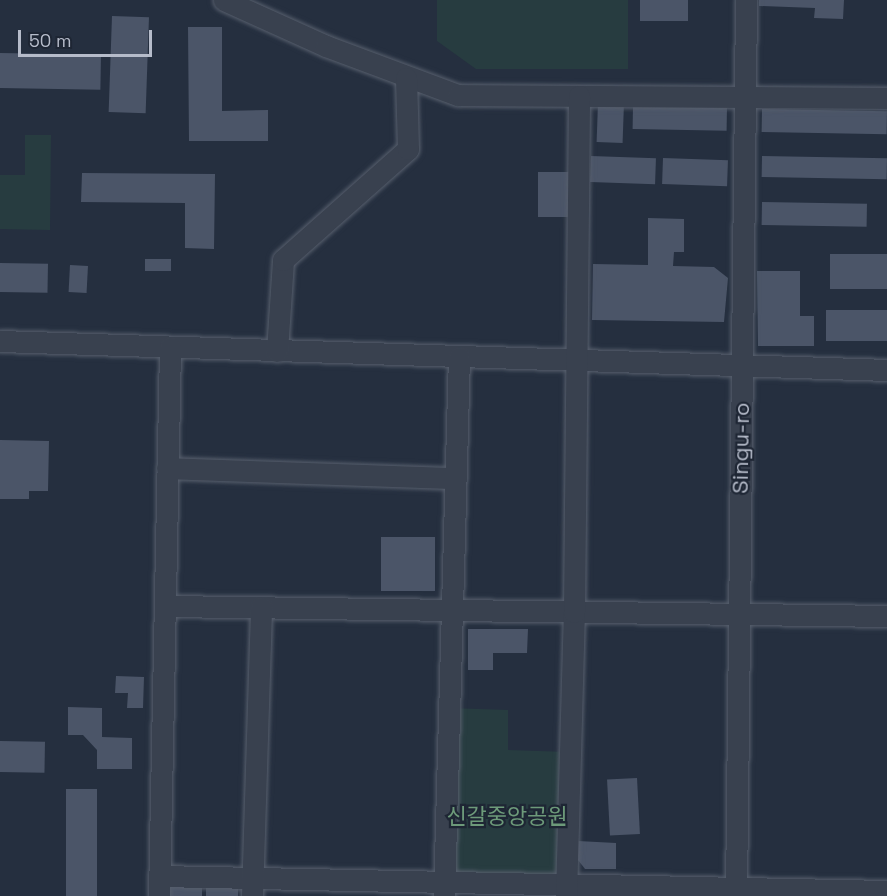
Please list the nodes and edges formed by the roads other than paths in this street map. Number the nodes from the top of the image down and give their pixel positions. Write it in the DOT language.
graph roads {
  1 [pos="224,0"];
  2 [pos="746,0"];
  3 [pos="406,78"];
  4 [pos="579,96"];
  5 [pos="745,96"];
  6 [pos="887,98"];
  7 [pos="0,341"];
  8 [pos="170,347"];
  9 [pos="278,351"];
  10 [pos="459,357"];
  11 [pos="575,361"];
  12 [pos="741,367"];
  13 [pos="887,370"];
  14 [pos="167,468"];
  15 [pos="454,478"];
  16 [pos="165,606"];
  17 [pos="261,607"];
  18 [pos="449,610"];
  19 [pos="574,612"];
  20 [pos="739,614"];
  21 [pos="887,616"];
  22 [pos="159,886"];
  23 [pos="253,887"];
  24 [pos="444,889"];
  25 [pos="566,891"];
  26 [pos="887,891"];
  27 [pos="736,892"];
  1 -- 3 [label="street"];
  2 -- 5 [label="street, Singu-ro"];
  3 -- 4 [label="street"];
  3 -- 9 [label="street"];
  4 -- 5 [label="street"];
  4 -- 11 [label="street"];
  5 -- 6 [label="street"];
  5 -- 12 [label="street, Singu-ro"];
  7 -- 8 [label="street"];
  8 -- 9 [label="street"];
  8 -- 14 [label="street"];
  9 -- 10 [label="street"];
  10 -- 11 [label="street"];
  10 -- 15 [label="street"];
  11 -- 12 [label="street"];
  11 -- 19 [label="street"];
  12 -- 13 [label="street"];
  12 -- 20 [label="street, Singu-ro"];
  14 -- 15 [label="street"];
  14 -- 16 [label="street"];
  15 -- 18 [label="street"];
  16 -- 17 [label="street"];
  16 -- 22 [label="street"];
  17 -- 18 [label="street"];
  17 -- 23 [label="street"];
  18 -- 19 [label="street"];
  18 -- 24 [label="street"];
  19 -- 20 [label="street"];
  19 -- 25 [label="street"];
  20 -- 21 [label="street"];
  20 -- 27 [label="street, Singu-ro"];
  22 -- 23 [label="street"];
  23 -- 24 [label="street"];
  24 -- 25 [label="street"];
  25 -- 27 [label="street"];
  26 -- 27 [label="street"];
}
